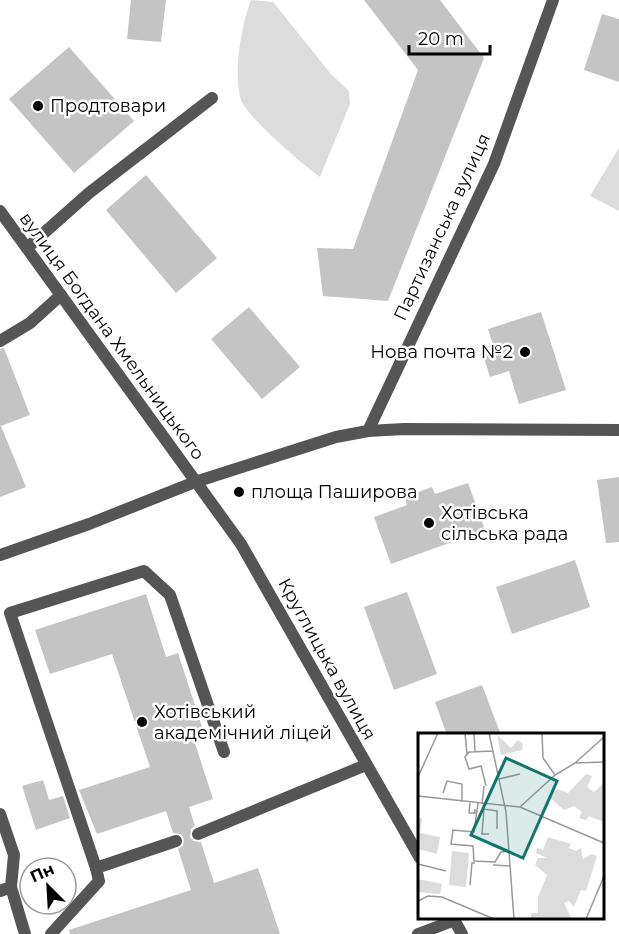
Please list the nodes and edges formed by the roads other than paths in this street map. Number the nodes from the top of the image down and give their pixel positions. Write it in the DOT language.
graph roads {
  1 [pos="553,0"];
  2 [pos="212,98"];
  3 [pos="0,212"];
  4 [pos="27,248"];
  5 [pos="61,295"];
  6 [pos="0,341"];
  7 [pos="619,430"];
  8 [pos="368,431"];
  9 [pos="195,482"];
  10 [pos="0,555"];
  11 [pos="225,752"];
  12 [pos="366,765"];
  13 [pos="0,814"];
  14 [pos="198,834"];
  15 [pos="176,841"];
  16 [pos="418,855"];
  17 [pos="96,868"];
  18 [pos="5,889"];
  19 [pos="454,919"];
  20 [pos="25,934"];
  21 [pos="51,934"];
  22 [pos="418,934"];
  23 [pos="462,934"];
  1 -- 8 [label="street, Партизанська вулиця"];
  2 -- 4 [label="street"];
  3 -- 4 [label="street, вулиця Богдана Хмельницького"];
  4 -- 5 [label="street, вулиця Богдана Хмельницького"];
  5 -- 6 [label="street"];
  5 -- 9 [label="street, вулиця Богдана Хмельницького"];
  7 -- 8 [label="street"];
  8 -- 9 [label="street"];
  9 -- 10 [label="street"];
  9 -- 12 [label="street, Круглицька вулиця"];
  11 -- 17 [label="street"];
  12 -- 14 [label="street"];
  12 -- 16 [label="street, Круглицька вулиця"];
  13 -- 18 [label="street"];
  15 -- 17 [label="street"];
  17 -- 21 [label="street"];
  18 -- 20 [label="street"];
  19 -- 22 [label="street"];
  19 -- 23 [label="street"];
}
